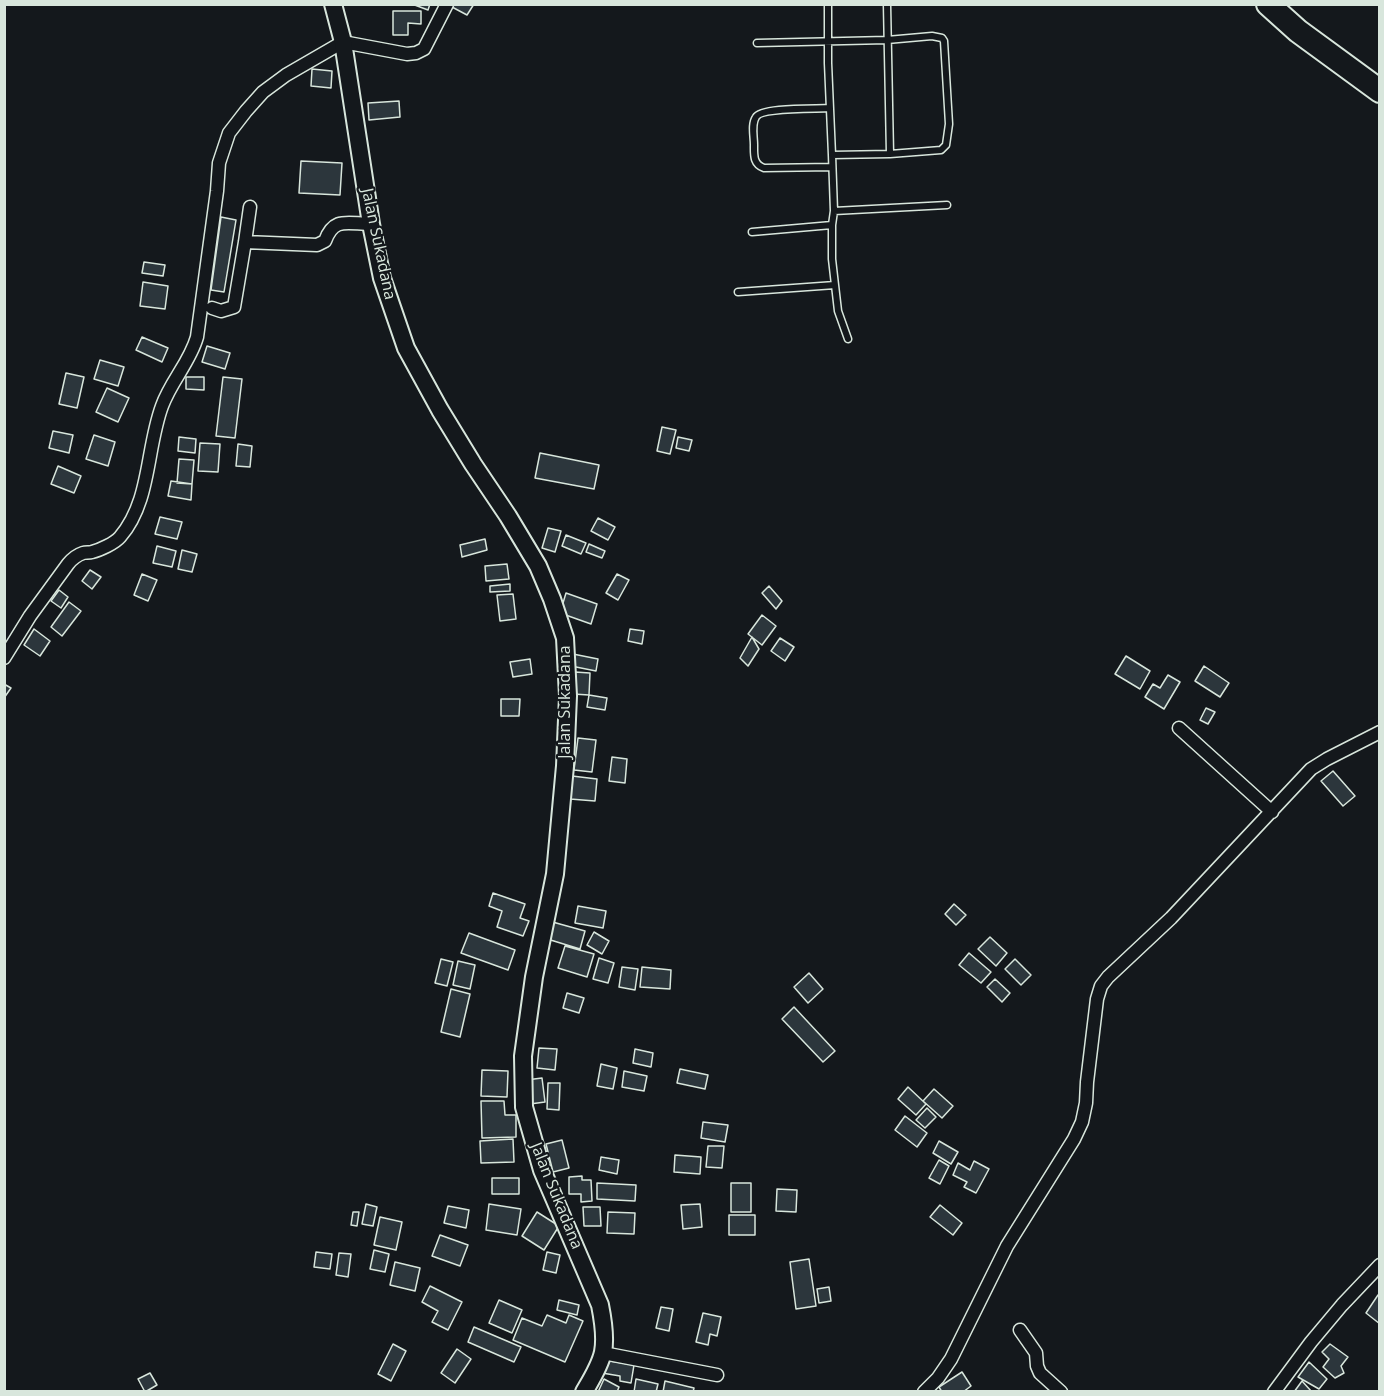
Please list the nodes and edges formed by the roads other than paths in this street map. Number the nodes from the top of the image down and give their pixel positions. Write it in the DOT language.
graph roads {
  1 [pos="333,4"];
  2 [pos="447,4"];
  3 [pos="828,4"];
  4 [pos="887,4"];
  5 [pos="1269,4"];
  6 [pos="887,40"];
  7 [pos="343,42"];
  8 [pos="828,42"];
  9 [pos="757,43"];
  10 [pos="1380,91"];
  11 [pos="830,108"];
  12 [pos="890,154"];
  13 [pos="832,155"];
  14 [pos="832,167"];
  15 [pos="947,205"];
  16 [pos="250,207"];
  17 [pos="834,211"];
  18 [pos="371,225"];
  19 [pos="832,225"];
  20 [pos="752,232"];
  21 [pos="245,242"];
  22 [pos="835,285"];
  23 [pos="738,292"];
  24 [pos="212,308"];
  25 [pos="848,339"];
  26 [pos="4,658"];
  27 [pos="1179,728"];
  28 [pos="1380,732"];
  29 [pos="1272,812"];
  30 [pos="1380,1265"];
  31 [pos="1020,1330"];
  32 [pos="603,1353"];
  33 [pos="717,1376"];
  34 [pos="584,1392"];
  35 [pos="924,1392"];
  36 [pos="1061,1392"];
  37 [pos="1274,1392"];
  1 -- 7 [label="main road, Jalan Sukadana"];
  2 -- 7 [label="street"];
  3 -- 8 [label="lane"];
  4 -- 6 [label="lane"];
  5 -- 10 [label="highway"];
  6 -- 8 [label="lane"];
  6 -- 12 [label="lane"];
  6 -- 12 [label="lane"];
  7 -- 18 [label="main road, Jalan Sukadana"];
  7 -- 26 [label="street"];
  8 -- 9 [label="lane"];
  8 -- 11 [label="lane"];
  11 -- 13 [label="lane"];
  11 -- 14 [label="lane"];
  12 -- 13 [label="lane"];
  13 -- 14 [label="lane"];
  14 -- 17 [label="lane"];
  15 -- 17 [label="lane"];
  16 -- 21 [label="street"];
  17 -- 19 [label="lane"];
  18 -- 21 [label="street"];
  18 -- 32 [label="main road, Jalan Sukadana"];
  19 -- 20 [label="lane"];
  19 -- 22 [label="lane"];
  21 -- 24 [label="street"];
  22 -- 23 [label="lane"];
  22 -- 25 [label="lane"];
  27 -- 29 [label="street"];
  28 -- 29 [label="street"];
  29 -- 35 [label="street"];
  30 -- 37 [label="street"];
  31 -- 36 [label="street"];
  32 -- 33 [label="street"];
  32 -- 34 [label="main road, Jalan Sukadana"];
}
